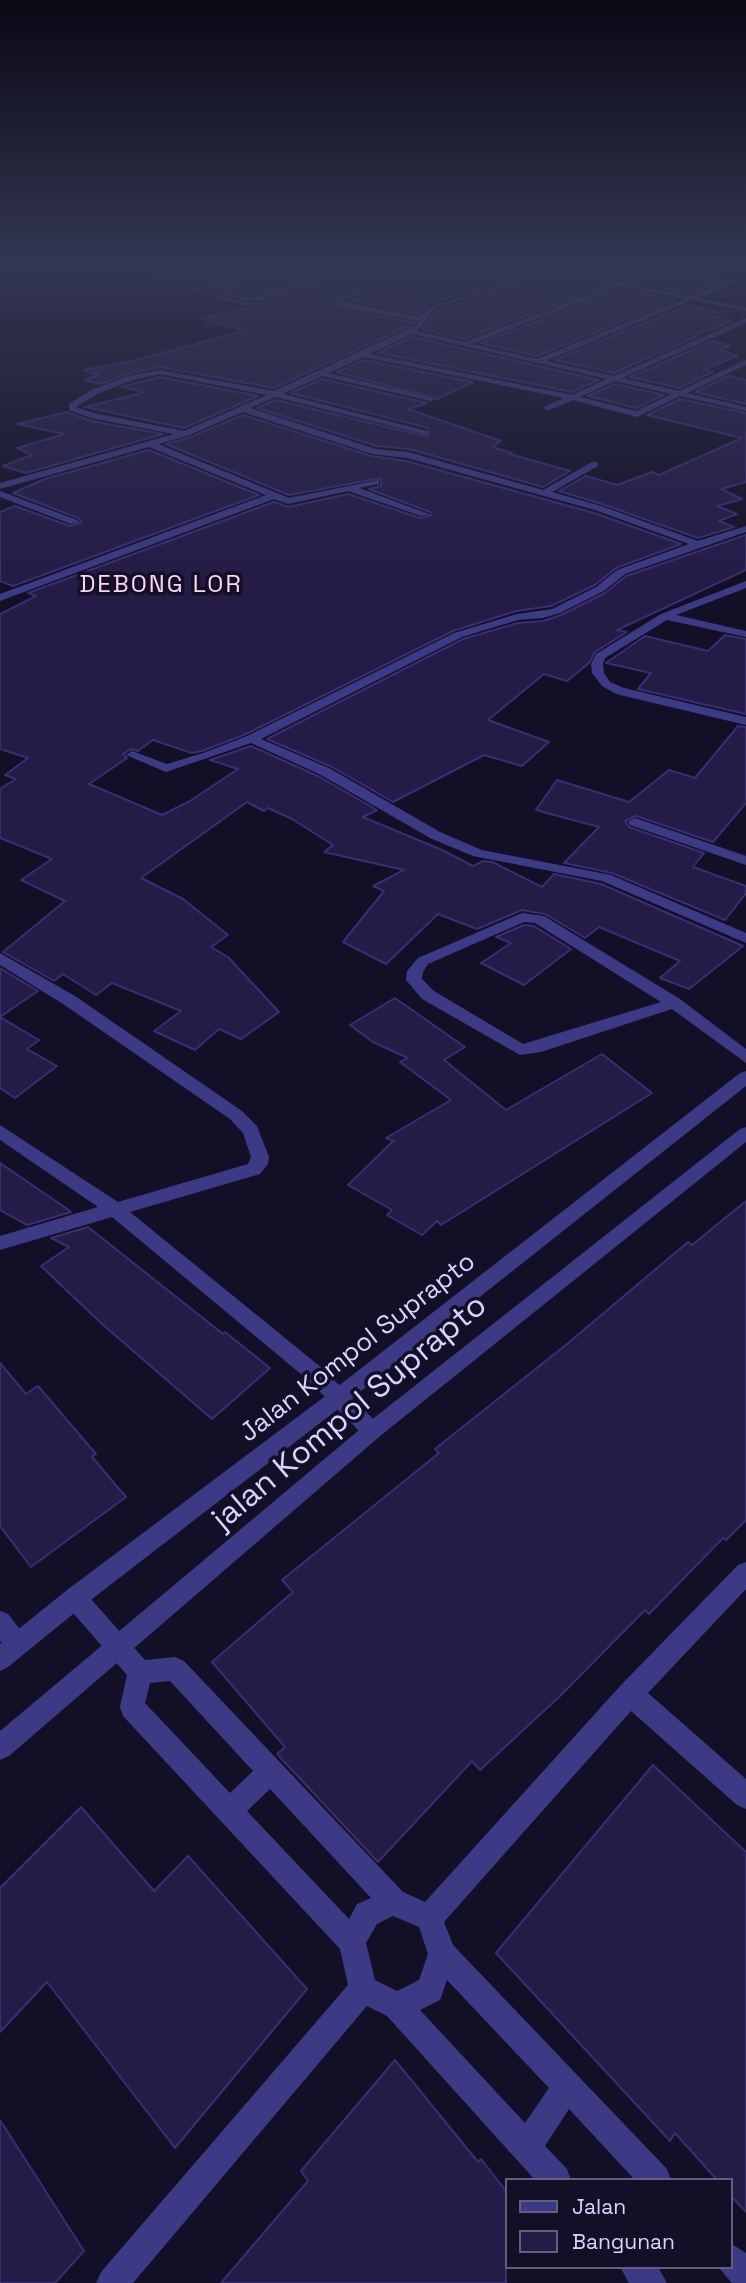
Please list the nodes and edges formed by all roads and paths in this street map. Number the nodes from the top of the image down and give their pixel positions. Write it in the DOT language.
graph roads {
  1 [pos="154,374"];
  2 [pos="168,374"];
  3 [pos="324,374"];
  4 [pos="455,374"];
  5 [pos="592,374"];
  6 [pos="628,374"];
  7 [pos="722,374"];
  8 [pos="616,379"];
  9 [pos="275,394"];
  10 [pos="680,394"];
  11 [pos="570,397"];
  12 [pos="431,399"];
  13 [pos="244,409"];
  14 [pos="547,409"];
  15 [pos="746,409"];
  16 [pos="424,433"];
  17 [pos="184,434"];
  18 [pos="150,443"];
  19 [pos="596,464"];
  20 [pos="376,482"];
  21 [pos="0,486"];
  22 [pos="349,488"];
  23 [pos="544,493"];
  24 [pos="0,494"];
  25 [pos="273,496"];
  26 [pos="424,514"];
  27 [pos="74,522"];
  28 [pos="746,529"];
  29 [pos="698,544"];
  30 [pos="746,584"];
  31 [pos="0,598"];
  32 [pos="665,616"];
  33 [pos="746,634"];
  34 [pos="746,721"];
  35 [pos="251,739"];
  36 [pos="132,755"];
  37 [pos="635,822"];
  38 [pos="746,861"];
  39 [pos="746,938"];
  40 [pos="0,958"];
  41 [pos="674,1003"];
  42 [pos="746,1057"];
  43 [pos="746,1077"];
  44 [pos="0,1130"];
  45 [pos="746,1133"];
  46 [pos="113,1208"];
  47 [pos="0,1243"];
  48 [pos="339,1397"];
  49 [pos="372,1431"];
  50 [pos="746,1573"];
  51 [pos="75,1598"];
  52 [pos="0,1622"];
  53 [pos="118,1648"];
  54 [pos="9,1652"];
  55 [pos="140,1672"];
  56 [pos="630,1694"];
  57 [pos="0,1747"];
  58 [pos="272,1770"];
  59 [pos="746,1796"];
  60 [pos="228,1812"];
  61 [pos="393,1902"];
  62 [pos="429,1917"];
  63 [pos="352,1942"];
  64 [pos="442,1954"];
  65 [pos="363,1989"];
  66 [pos="397,2007"];
  67 [pos="567,2086"];
  68 [pos="526,2148"];
  69 [pos="554,2178"];
  70 [pos="654,2178"];
  71 [pos="732,2261"];
  72 [pos="638,2269"];
  73 [pos="746,2276"];
  74 [pos="112,2283"];
  75 [pos="651,2283"];
  76 [pos="742,2283"];
  1 -- 17 [label="street"];
  2 -- 9 [label="street"];
  3 -- 9 [label="street"];
  3 -- 12 [label="street"];
  4 -- 11 [label="street"];
  5 -- 8 [label="street"];
  6 -- 8 [label="street"];
  7 -- 10 [label="street"];
  8 -- 10 [label="street"];
  8 -- 11 [label="street"];
  9 -- 13 [label="street"];
  9 -- 16 [label="street"];
  10 -- 11 [label="street"];
  10 -- 15 [label="street"];
  11 -- 14 [label="street"];
  13 -- 17 [label="street"];
  13 -- 23 [label="street"];
  17 -- 18 [label="street"];
  18 -- 21 [label="street"];
  18 -- 25 [label="street"];
  19 -- 23 [label="street"];
  20 -- 22 [label="street"];
  22 -- 25 [label="street"];
  22 -- 26 [label="street"];
  23 -- 29 [label="street"];
  24 -- 27 [label="street"];
  25 -- 31 [label="street"];
  28 -- 29 [label="street"];
  29 -- 35 [label="street"];
  30 -- 32 [label="street"];
  32 -- 33 [label="street"];
  32 -- 34 [label="street"];
  35 -- 36 [label="street"];
  35 -- 39 [label="street"];
  37 -- 38 [label="street"];
  40 -- 46 [label="street"];
  41 -- 41 [label="street"];
  41 -- 42 [label="street"];
  43 -- 48 [label="street, Jalan Kompol Suprapto"];
  44 -- 46 [label="street"];
  45 -- 49 [label="street, jalan Kompol Suprapto"];
  46 -- 47 [label="street"];
  46 -- 48 [label="street"];
  48 -- 49 [label="street"];
  48 -- 51 [label="street, Jalan Kompol Suprapto"];
  49 -- 53 [label="street, jalan Kompol Suprapto"];
  50 -- 56 [label="street"];
  51 -- 53 [label="street"];
  51 -- 54 [label="street, Jalan Kompol Suprapto"];
  52 -- 54 [label="street"];
  53 -- 55 [label="street"];
  53 -- 57 [label="street, jalan Kompol Suprapto"];
  55 -- 58 [label="street"];
  55 -- 60 [label="street"];
  56 -- 59 [label="street"];
  56 -- 62 [label="street"];
  58 -- 60 [label="street"];
  58 -- 61 [label="street"];
  60 -- 63 [label="street"];
  61 -- 62 [label="street"];
  61 -- 63 [label="street"];
  62 -- 64 [label="street"];
  63 -- 65 [label="street"];
  64 -- 66 [label="street"];
  64 -- 67 [label="street"];
  65 -- 66 [label="street"];
  65 -- 74 [label="street"];
  66 -- 68 [label="street"];
  67 -- 68 [label="street"];
  67 -- 70 [label="street"];
  68 -- 69 [label="street"];
  71 -- 73 [label="street"];
  72 -- 75 [label="street"];
  73 -- 76 [label="street"];
}
